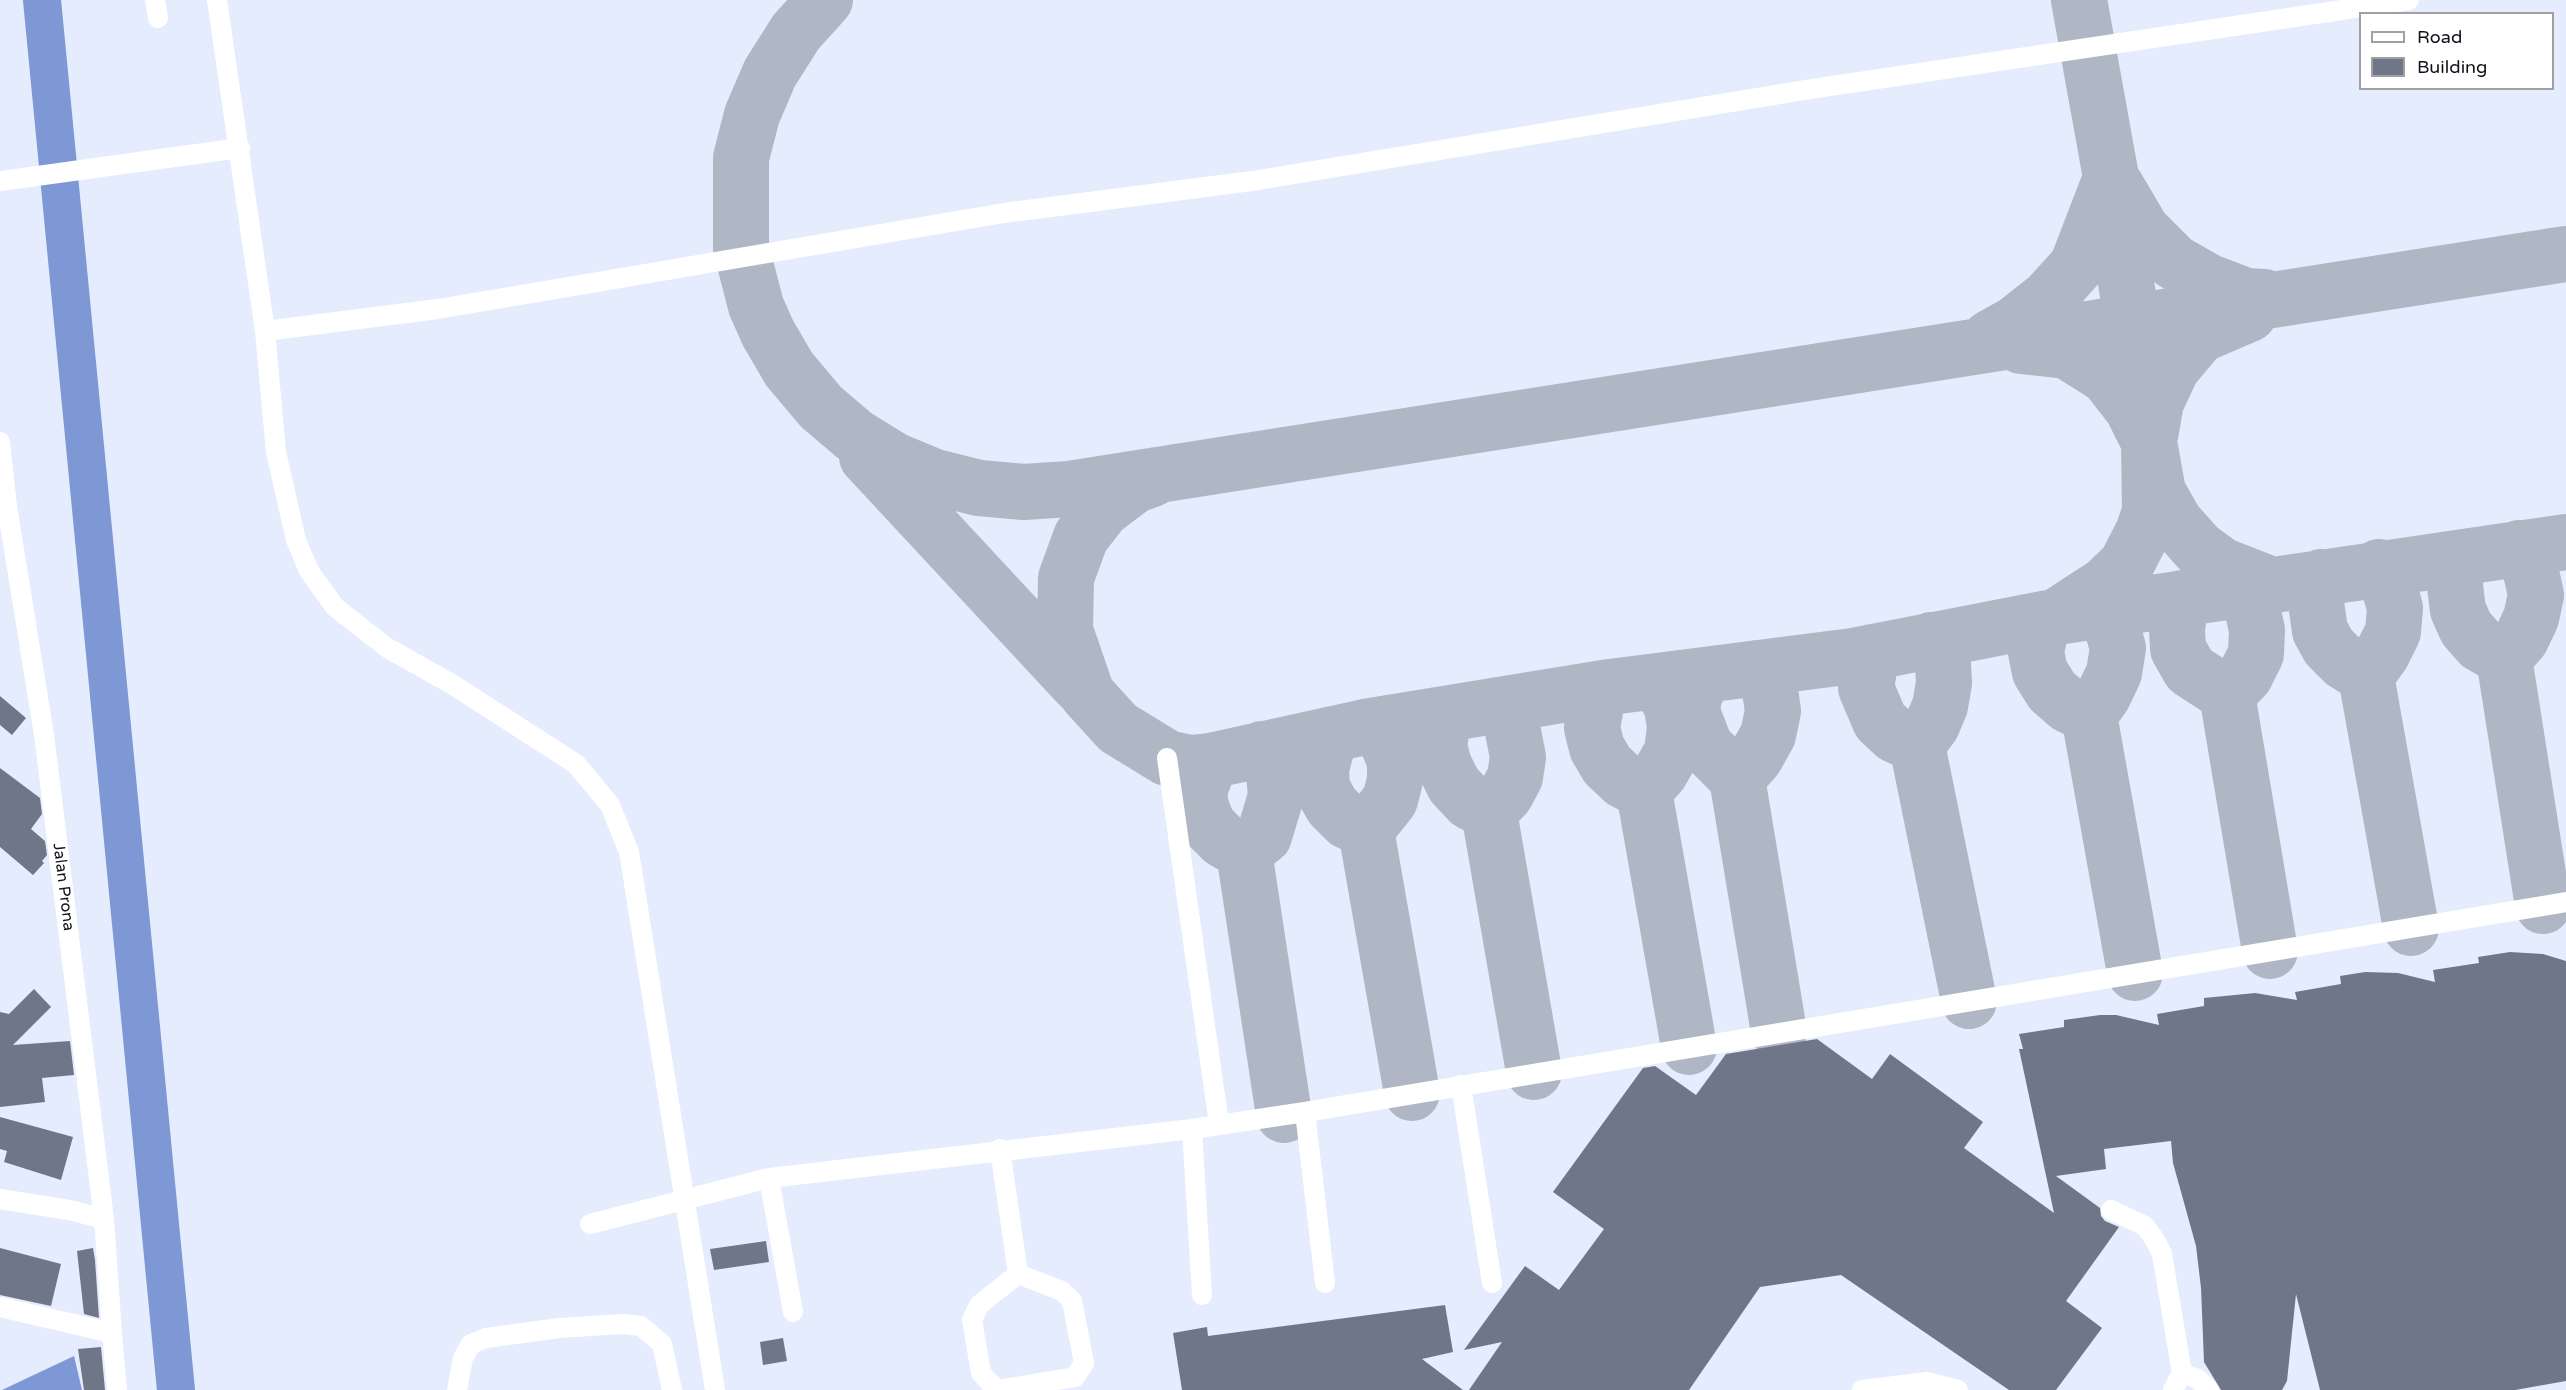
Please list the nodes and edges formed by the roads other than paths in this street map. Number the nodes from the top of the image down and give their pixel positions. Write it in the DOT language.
graph roads {
  1 [pos="217,0"];
  2 [pos="2409,0"];
  3 [pos="240,148"];
  4 [pos="0,181"];
  5 [pos="265,331"];
  6 [pos="0,442"];
  7 [pos="1167,758"];
  8 [pos="2566,902"];
  9 [pos="1461,1084"];
  10 [pos="1305,1112"];
  11 [pos="1219,1124"];
  12 [pos="1192,1128"];
  13 [pos="1000,1149"];
  14 [pos="769,1178"];
  15 [pos="686,1198"];
  16 [pos="0,1199"];
  17 [pos="2111,1210"];
  18 [pos="104,1219"];
  19 [pos="590,1224"];
  20 [pos="1018,1274"];
  21 [pos="1325,1283"];
  22 [pos="1492,1283"];
  23 [pos="1202,1295"];
  24 [pos="0,1307"];
  25 [pos="793,1312"];
  26 [pos="112,1333"];
  27 [pos="2177,1382"];
  28 [pos="117,1390"];
  29 [pos="457,1390"];
  30 [pos="672,1390"];
  31 [pos="715,1390"];
  32 [pos="1862,1390"];
  33 [pos="1958,1390"];
  34 [pos="2209,1390"];
  1 -- 3 [label="street"];
  2 -- 5 [label="street"];
  3 -- 4 [label="street"];
  3 -- 5 [label="street"];
  5 -- 15 [label="street"];
  6 -- 18 [label="street, Jalan Prona"];
  7 -- 11 [label="street"];
  8 -- 9 [label="street"];
  9 -- 10 [label="street"];
  9 -- 22 [label="street"];
  10 -- 11 [label="street"];
  10 -- 21 [label="street"];
  11 -- 12 [label="street"];
  12 -- 13 [label="street"];
  12 -- 23 [label="street"];
  13 -- 14 [label="street"];
  13 -- 20 [label="street"];
  14 -- 15 [label="street"];
  14 -- 25 [label="street"];
  15 -- 19 [label="street"];
  15 -- 31 [label="street"];
  16 -- 18 [label="street"];
  17 -- 27 [label="street"];
  18 -- 26 [label="street, Jalan Prona"];
  20 -- 20 [label="street"];
  24 -- 26 [label="street"];
  26 -- 28 [label="street, Jalan Prona"];
  27 -- 34 [label="street"];
  29 -- 30 [label="street"];
  32 -- 33 [label="street"];
}
